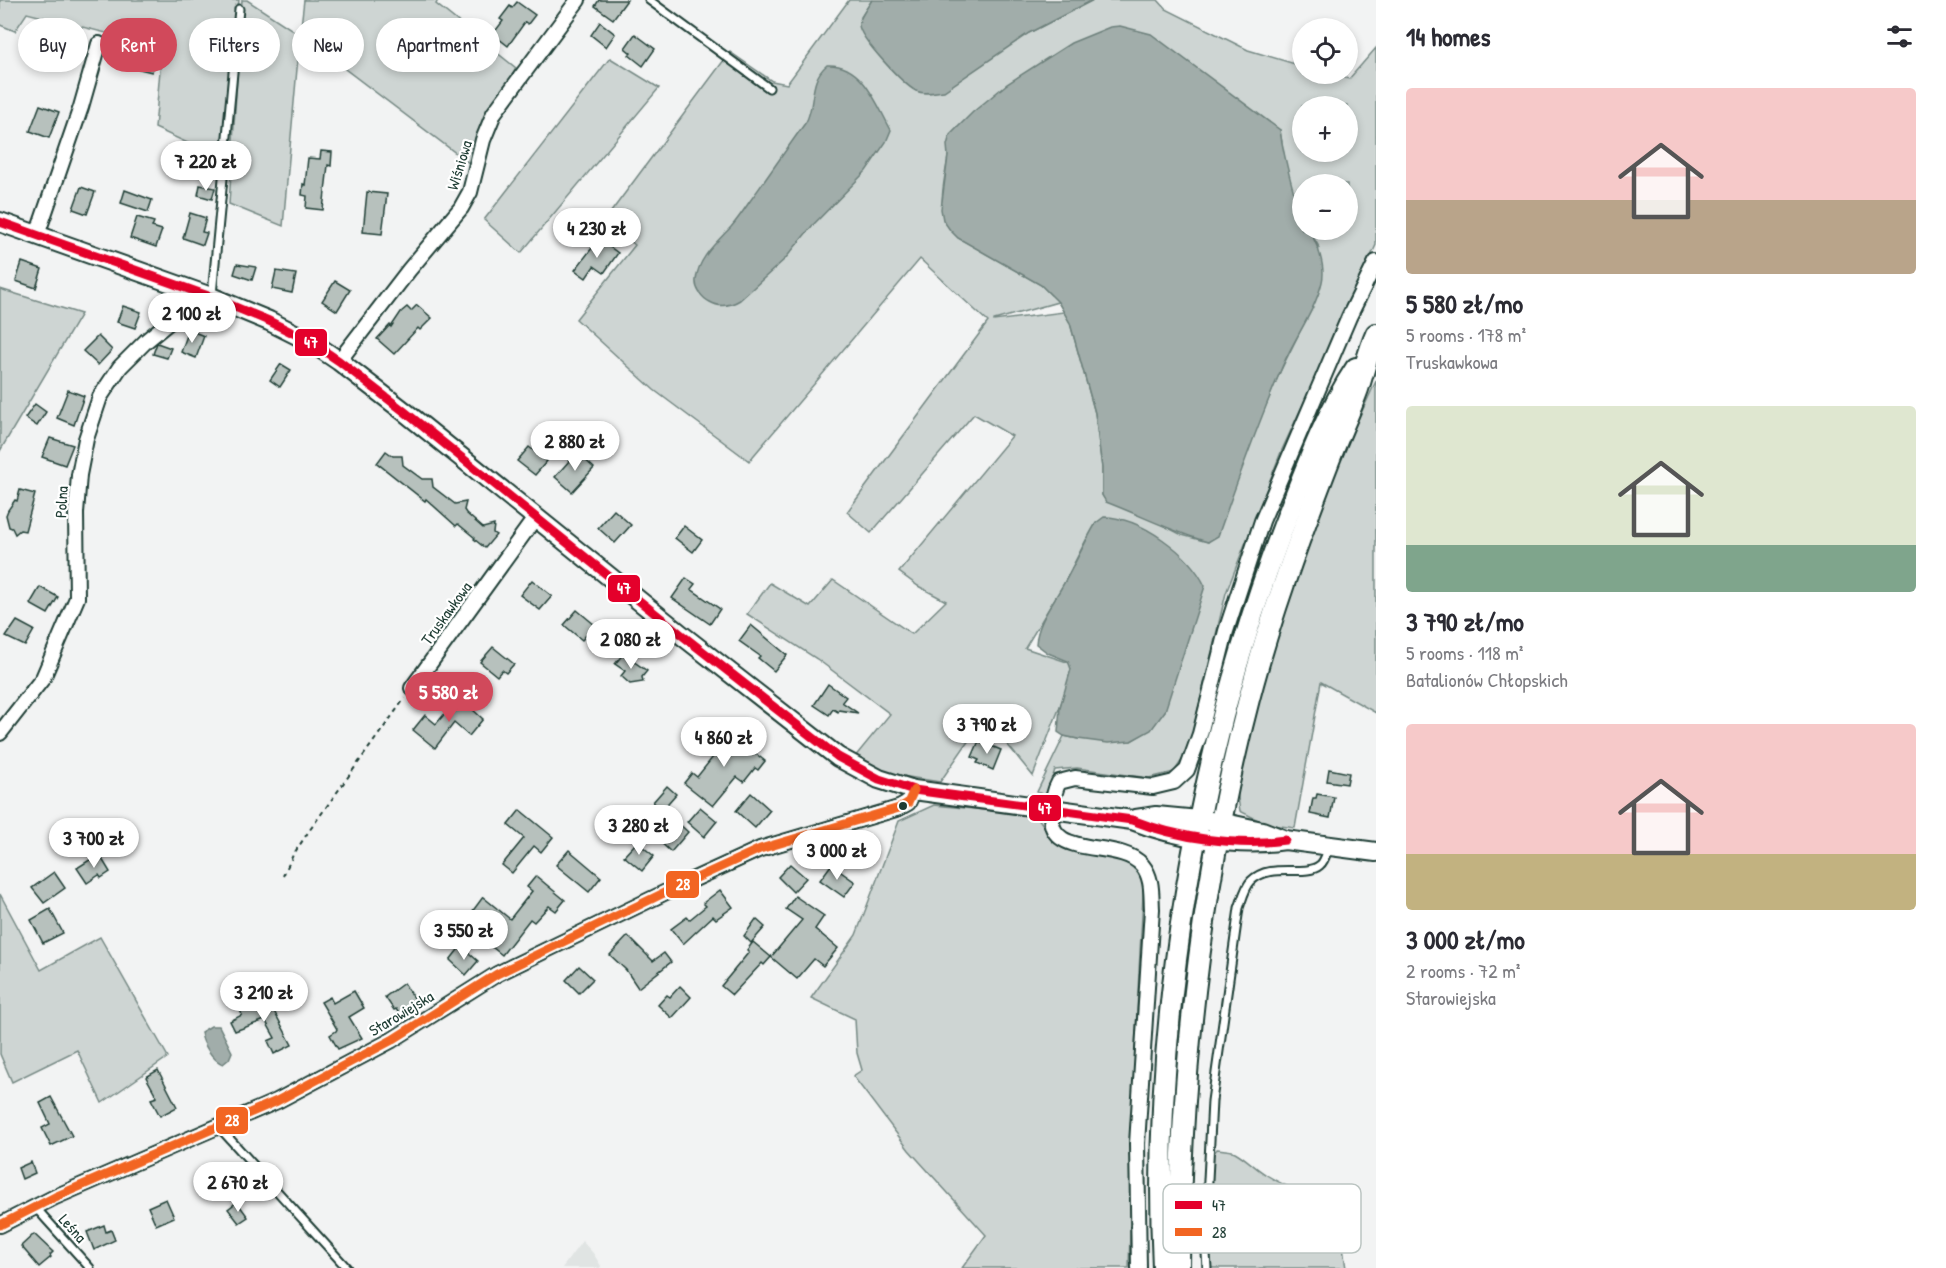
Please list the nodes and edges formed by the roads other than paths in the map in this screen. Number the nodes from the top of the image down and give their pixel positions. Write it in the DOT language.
graph roads {
  1 [pos="578,0"];
  2 [pos="649,0"];
  3 [pos="238,9"];
  4 [pos="99,44"];
  5 [pos="769,88"];
  6 [pos="0,222"];
  7 [pos="37,235"];
  8 [pos="1376,262"];
  9 [pos="192,290"];
  10 [pos="211,297"];
  11 [pos="1373,340"];
  12 [pos="339,361"];
  13 [pos="535,518"];
  14 [pos="412,688"];
  15 [pos="0,733"];
  16 [pos="914,790"];
  17 [pos="1052,809"];
  18 [pos="1199,828"];
  19 [pos="1219,831"];
  20 [pos="1329,846"];
  21 [pos="1376,852"];
  22 [pos="218,1126"];
  23 [pos="1180,1184"];
  24 [pos="1208,1184"];
  25 [pos="35,1207"];
  26 [pos="0,1225"];
  27 [pos="1179,1253"];
  28 [pos="1206,1253"];
  29 [pos="90,1268"];
  30 [pos="347,1268"];
  31 [pos="1139,1268"];
  32 [pos="1163,1268"];
  33 [pos="1179,1268"];
  34 [pos="1207,1268"];
  1 -- 12 [label="street, Wiśniowa"];
  2 -- 5 [label="lane"];
  3 -- 10 [label="lane"];
  4 -- 7 [label="street"];
  6 -- 7 [label="street"];
  7 -- 9 [label="street"];
  8 -- 17 [label="street"];
  9 -- 10 [label="street"];
  9 -- 15 [label="street, Polna"];
  10 -- 12 [label="street"];
  11 -- 18 [label="main road"];
  11 -- 19 [label="main road"];
  12 -- 13 [label="street"];
  13 -- 14 [label="street, Truskawkowa"];
  13 -- 16 [label="street"];
  16 -- 17 [label="street"];
  16 -- 22 [label="street, Starowiejska"];
  17 -- 18 [label="street"];
  17 -- 31 [label="street"];
  18 -- 19 [label="street"];
  18 -- 32 [label="main road"];
  19 -- 20 [label="street"];
  19 -- 23 [label="main road"];
  20 -- 21 [label="street"];
  20 -- 24 [label="lane"];
  22 -- 25 [label="street, Starowiejska"];
  22 -- 30 [label="lane"];
  25 -- 26 [label="street, Starowiejska"];
  25 -- 29 [label="lane, Leśna"];
  27 -- 33 [label="main road"];
  28 -- 34 [label="lane"];
}
